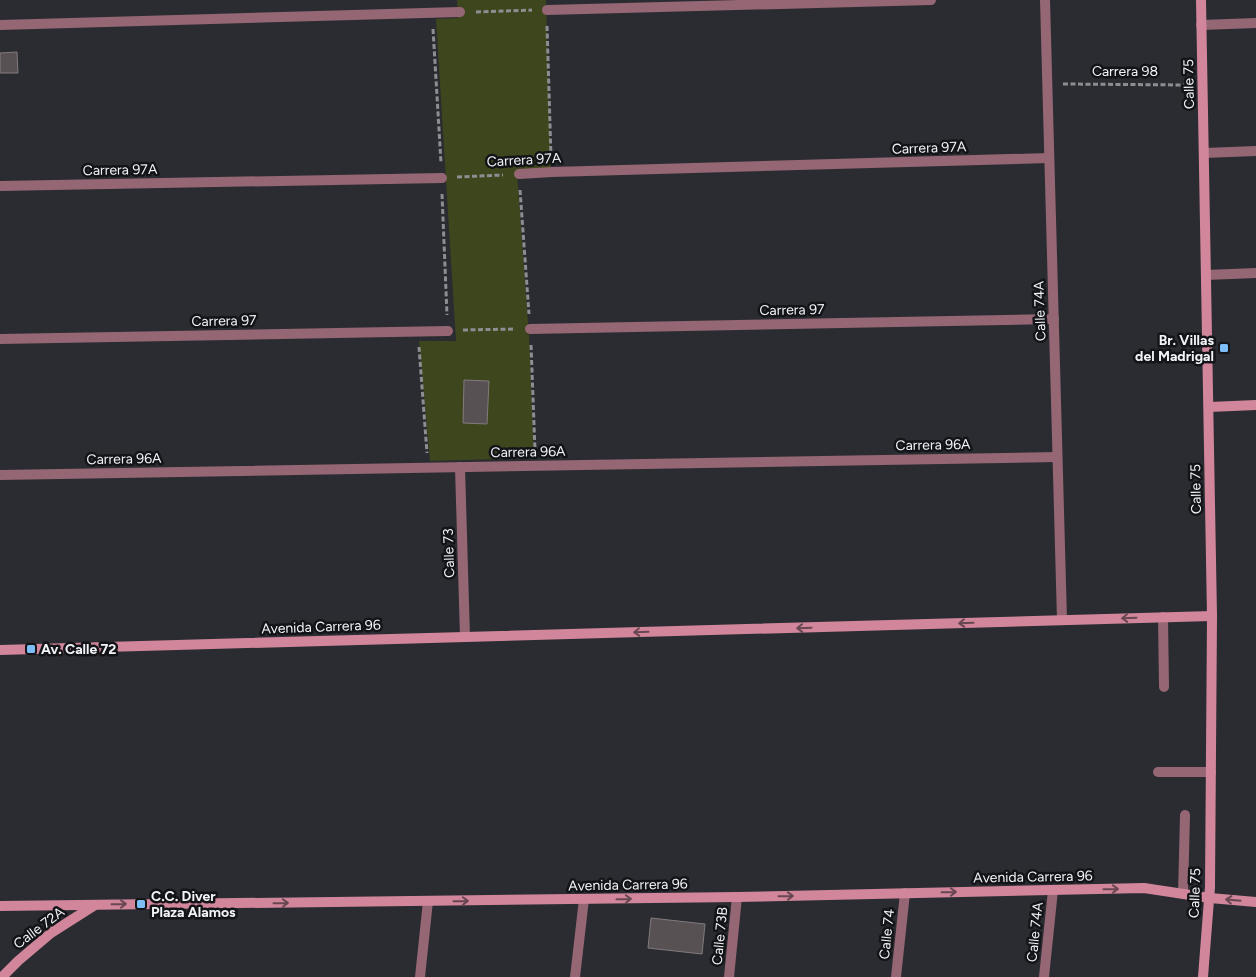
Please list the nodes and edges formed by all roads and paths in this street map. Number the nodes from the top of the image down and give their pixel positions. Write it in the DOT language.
graph roads {
  1 [pos="931,0"];
  2 [pos="1045,0"];
  3 [pos="1201,0"];
  4 [pos="547,10"];
  5 [pos="460,12"];
  6 [pos="1256,23"];
  7 [pos="0,25"];
  8 [pos="1201,25"];
  9 [pos="1047,84"];
  10 [pos="1203,86"];
  11 [pos="1256,150"];
  12 [pos="1204,152"];
  13 [pos="1049,158"];
  14 [pos="552,172"];
  15 [pos="518,174"];
  16 [pos="442,178"];
  17 [pos="0,186"];
  18 [pos="1256,273"];
  19 [pos="1206,275"];
  20 [pos="1054,319"];
  21 [pos="530,329"];
  22 [pos="418,331"];
  23 [pos="448,331"];
  24 [pos="0,339"];
  25 [pos="1256,405"];
  26 [pos="1209,406"];
  27 [pos="1057,457"];
  28 [pos="460,467"];
  29 [pos="428,468"];
  30 [pos="0,475"];
  31 [pos="1212,616"];
  32 [pos="1163,617"];
  33 [pos="1062,620"];
  34 [pos="465,637"];
  35 [pos="0,650"];
  36 [pos="1164,687"];
  37 [pos="1158,772"];
  38 [pos="1211,772"];
  39 [pos="1185,815"];
  40 [pos="1053,890"];
  41 [pos="905,893"];
  42 [pos="1183,894"];
  43 [pos="738,897"];
  44 [pos="1210,898"];
  45 [pos="584,899"];
  46 [pos="428,901"];
  47 [pos="1256,902"];
  48 [pos="96,905"];
  49 [pos="0,906"];
  50 [pos="2,977"];
  51 [pos="420,977"];
  52 [pos="575,977"];
  53 [pos="729,977"];
  54 [pos="896,977"];
  55 [pos="1044,977"];
  56 [pos="1203,977"];
  1 -- 4 [label="street"];
  2 -- 9 [label="street, Calle 74A"];
  3 -- 8 [label="main road, Calle 75"];
  4 -- 5 [label="path"];
  4 -- 14 [label="path"];
  5 -- 7 [label="street"];
  6 -- 8 [label="street"];
  8 -- 10 [label="main road, Calle 75"];
  9 -- 10 [label="path, Carrera 98"];
  9 -- 13 [label="street, Calle 74A"];
  10 -- 12 [label="main road, Calle 75"];
  11 -- 12 [label="street"];
  12 -- 19 [label="main road, Calle 75"];
  13 -- 14 [label="street, Carrera 97A"];
  13 -- 20 [label="street, Calle 74A"];
  14 -- 15 [label="street, Carrera 97A"];
  15 -- 16 [label="path, Carrera 97A"];
  16 -- 17 [label="street, Carrera 97A"];
  18 -- 19 [label="street"];
  19 -- 26 [label="main road, Calle 75"];
  20 -- 21 [label="street, Carrera 97"];
  20 -- 27 [label="street, Calle 74A"];
  21 -- 23 [label="path"];
  22 -- 23 [label="street, Carrera 97"];
  22 -- 24 [label="street, Carrera 97"];
  22 -- 29 [label="path"];
  25 -- 26 [label="main road"];
  26 -- 31 [label="main road, Calle 75"];
  27 -- 28 [label="street, Carrera 96A"];
  27 -- 33 [label="street, Calle 74A"];
  28 -- 29 [label="street, Carrera 96A"];
  28 -- 34 [label="street, Calle 73"];
  29 -- 30 [label="street, Carrera 96A"];
  31 -- 32 [label="main road, Avenida Carrera 96"];
  31 -- 38 [label="main road, Calle 75"];
  32 -- 33 [label="main road, Avenida Carrera 96, one-way"];
  32 -- 36 [label="street"];
  33 -- 34 [label="main road, Avenida Carrera 96, one-way"];
  34 -- 35 [label="main road, Avenida Carrera 96"];
  37 -- 38 [label="street"];
  38 -- 44 [label="main road, Calle 75"];
  39 -- 42 [label="street"];
  41 -- 40 [label="main road, Avenida Carrera 96, one-way"];
  40 -- 42 [label="main road, Avenida Carrera 96, one-way"];
  40 -- 55 [label="street, Calle 74A"];
  43 -- 41 [label="main road, Avenida Carrera 96, one-way"];
  41 -- 54 [label="street, Calle 74"];
  42 -- 44 [label="main road, Avenida Carrera 96"];
  45 -- 43 [label="main road, Avenida Carrera 96, one-way"];
  43 -- 53 [label="street, Calle 73B"];
  47 -- 44 [label="main road, Avenida Carrera 96, one-way"];
  44 -- 56 [label="main road, Calle 75"];
  46 -- 45 [label="main road, Avenida Carrera 96, one-way"];
  45 -- 52 [label="street"];
  48 -- 46 [label="main road, Avenida Carrera 96, one-way"];
  46 -- 51 [label="street"];
  48 -- 49 [label="main road, Avenida Carrera 96"];
  48 -- 50 [label="main road, Calle 72A"];
}
